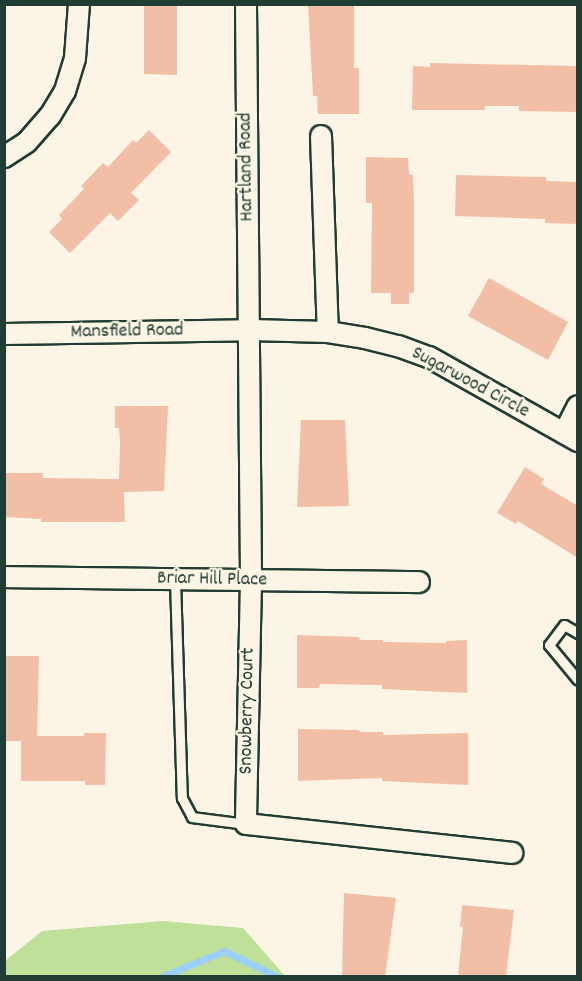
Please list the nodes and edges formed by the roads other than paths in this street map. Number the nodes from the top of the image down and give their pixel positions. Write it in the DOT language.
graph roads {
  1 [pos="79,4"];
  2 [pos="246,4"];
  3 [pos="321,136"];
  4 [pos="4,157"];
  5 [pos="250,330"];
  6 [pos="328,332"];
  7 [pos="4,334"];
  8 [pos="578,406"];
  9 [pos="571,437"];
  10 [pos="4,577"];
  11 [pos="175,580"];
  12 [pos="251,580"];
  13 [pos="419,582"];
  14 [pos="578,633"];
  15 [pos="578,680"];
  16 [pos="246,824"];
  17 [pos="512,853"];
  1 -- 4 [label="street"];
  2 -- 5 [label="street, Hartland Road"];
  3 -- 6 [label="street"];
  5 -- 6 [label="street, Sugarwood Circle"];
  5 -- 7 [label="street, Mansfield Road"];
  5 -- 12 [label="street, Snowberry Court"];
  6 -- 9 [label="street, Sugarwood Circle"];
  8 -- 9 [label="street"];
  10 -- 11 [label="street, Briar Hill Place"];
  11 -- 12 [label="street, Briar Hill Place"];
  11 -- 16 [label="lane"];
  12 -- 13 [label="street, Briar Hill Place"];
  12 -- 16 [label="street, Snowberry Court"];
  14 -- 15 [label="lane"];
  16 -- 17 [label="street"];
}
